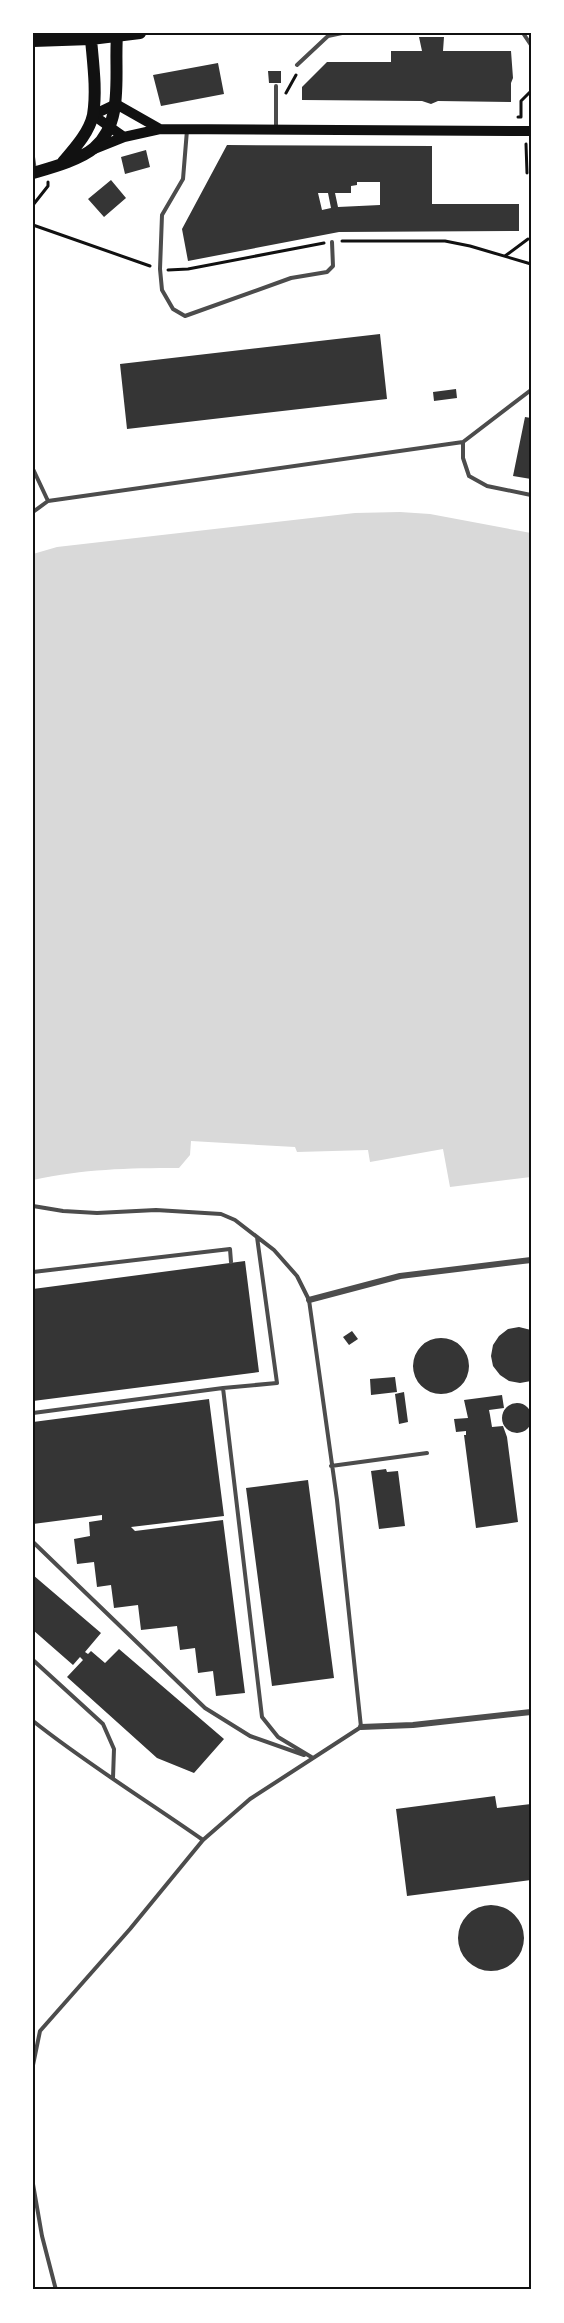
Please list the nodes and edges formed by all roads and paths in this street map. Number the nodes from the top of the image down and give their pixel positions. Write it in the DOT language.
graph roads {
  1 [pos="140,33"];
  2 [pos="342,33"];
  3 [pos="523,33"];
  4 [pos="116,35"];
  5 [pos="94,36"];
  6 [pos="33,41"];
  7 [pos="531,45"];
  8 [pos="297,65"];
  9 [pos="276,86"];
  10 [pos="531,91"];
  11 [pos="116,104"];
  12 [pos="276,106"];
  13 [pos="93,115"];
  14 [pos="108,127"];
  15 [pos="160,129"];
  16 [pos="188,129"];
  17 [pos="276,130"];
  18 [pos="516,131"];
  19 [pos="531,131"];
  20 [pos="124,137"];
  21 [pos="93,149"];
  22 [pos="33,157"];
  23 [pos="62,163"];
  24 [pos="50,168"];
  25 [pos="527,172"];
  26 [pos="34,173"];
  27 [pos="33,205"];
  28 [pos="33,225"];
  29 [pos="528,239"];
  30 [pos="332,242"];
  31 [pos="505,256"];
  32 [pos="531,264"];
  33 [pos="159,269"];
  34 [pos="531,390"];
  35 [pos="463,442"];
  36 [pos="33,469"];
  37 [pos="531,495"];
  38 [pos="48,501"];
  39 [pos="33,512"];
  40 [pos="33,1206"];
  41 [pos="258,1237"];
  42 [pos="531,1260"];
  43 [pos="231,1262"];
  44 [pos="33,1272"];
  45 [pos="309,1300"];
  46 [pos="223,1388"];
  47 [pos="33,1413"];
  48 [pos="427,1453"];
  49 [pos="331,1466"];
  50 [pos="33,1542"];
  51 [pos="33,1660"];
  52 [pos="531,1712"];
  53 [pos="33,1721"];
  54 [pos="361,1727"];
  55 [pos="314,1758"];
  56 [pos="113,1778"];
  57 [pos="203,1840"];
  58 [pos="33,2065"];
  59 [pos="33,2184"];
  60 [pos="56,2290"];
  1 -- 4 [label="main road"];
  2 -- 8 [label="lane"];
  3 -- 7 [label="lane"];
  4 -- 5 [label="main road"];
  4 -- 11 [label="main road"];
  5 -- 6 [label="main road"];
  5 -- 13 [label="main road"];
  8 -- 12 [label="path"];
  9 -- 12 [label="lane"];
  10 -- 18 [label="path"];
  11 -- 13 [label="main road"];
  11 -- 14 [label="main road"];
  11 -- 15 [label="main road"];
  12 -- 17 [label="lane"];
  13 -- 14 [label="main road"];
  13 -- 23 [label="main road"];
  14 -- 20 [label="main road"];
  14 -- 21 [label="main road"];
  15 -- 16 [label="main road"];
  15 -- 20 [label="main road"];
  16 -- 17 [label="main road"];
  16 -- 33 [label="lane"];
  17 -- 18 [label="main road"];
  18 -- 19 [label="main road"];
  18 -- 25 [label="path"];
  20 -- 21 [label="main road"];
  21 -- 23 [label="main road"];
  22 -- 26 [label="lane"];
  23 -- 24 [label="main road"];
  24 -- 26 [label="main road"];
  24 -- 27 [label="path"];
  28 -- 33 [label="path"];
  29 -- 31 [label="path"];
  30 -- 31 [label="path"];
  30 -- 33 [label="path"];
  30 -- 33 [label="lane"];
  31 -- 32 [label="path"];
  34 -- 35 [label="lane"];
  35 -- 37 [label="lane"];
  35 -- 38 [label="lane"];
  36 -- 38 [label="lane"];
  38 -- 39 [label="lane"];
  40 -- 41 [label="lane"];
  41 -- 45 [label="lane"];
  41 -- 46 [label="lane"];
  42 -- 45 [label="street"];
  43 -- 44 [label="lane"];
  45 -- 49 [label="lane"];
  46 -- 47 [label="lane"];
  46 -- 55 [label="lane"];
  48 -- 49 [label="lane"];
  49 -- 54 [label="lane"];
  50 -- 55 [label="lane"];
  51 -- 56 [label="lane"];
  52 -- 54 [label="street"];
  53 -- 56 [label="lane"];
  54 -- 55 [label="lane"];
  55 -- 57 [label="lane"];
  56 -- 57 [label="lane"];
  57 -- 58 [label="lane"];
  59 -- 60 [label="lane"];
}
